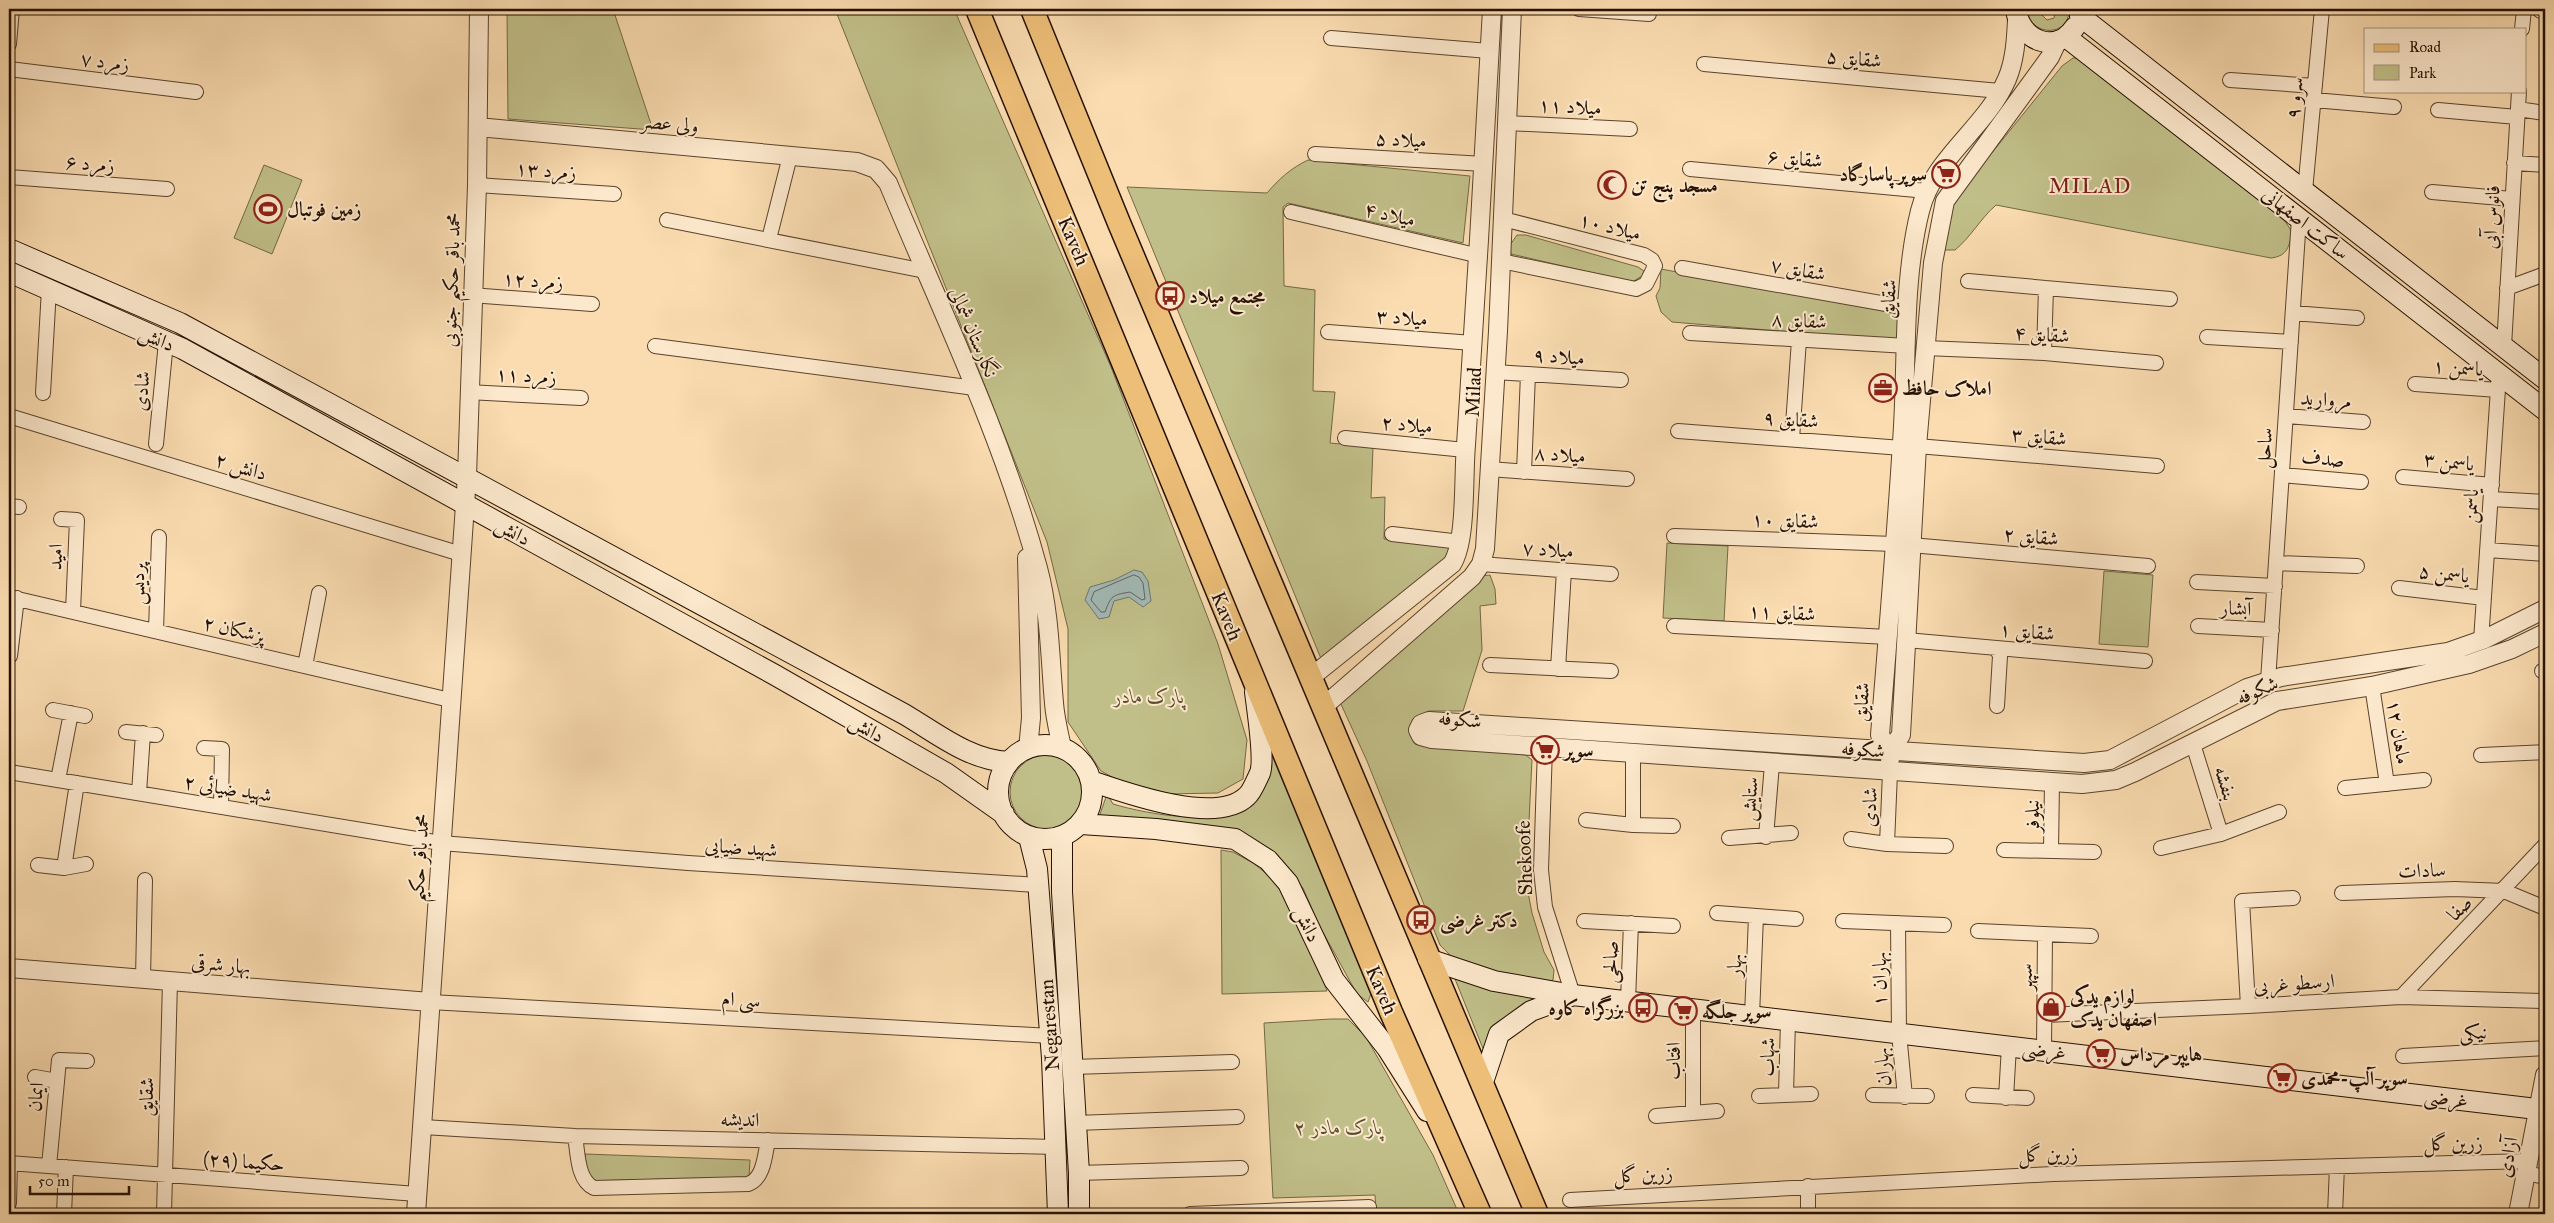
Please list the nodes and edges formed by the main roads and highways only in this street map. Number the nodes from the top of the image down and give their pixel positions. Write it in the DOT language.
graph roads {
  1 [pos="977,11"];
  2 [pos="1034,11"];
  3 [pos="2080,12"];
  4 [pos="2017,14"];
  5 [pos="2062,38"];
  6 [pos="9,249"];
  7 [pos="2380,250"];
  8 [pos="2365,270"];
  9 [pos="9,272"];
  10 [pos="2545,379"];
  11 [pos="2545,410"];
  12 [pos="775,644"];
  13 [pos="763,669"];
  14 [pos="1253,680"];
  15 [pos="1009,762"];
  16 [pos="1091,781"];
  17 [pos="1004,814"];
  18 [pos="1081,824"];
  19 [pos="1029,836"];
  20 [pos="1062,836"];
  21 [pos="1428,959"];
  22 [pos="1573,995"];
  23 [pos="1482,1084"];
  24 [pos="2542,1109"];
  25 [pos="1453,1152"];
  26 [pos="1058,1214"];
  27 [pos="1079,1214"];
  28 [pos="1480,1214"];
  29 [pos="1537,1214"];
  1 -- 14 [label="main road, Kaveh"];
  2 -- 21 [label="main road"];
  3 -- 5 [label="main road"];
  3 -- 7 [label="main road, ساکت اصفهانی"];
  4 -- 5 [label="main road"];
  5 -- 8 [label="main road, ساکت اصفهانی"];
  6 -- 12 [label="main road, دانش"];
  7 -- 8 [label="main road"];
  7 -- 10 [label="main road, ساکت اصفهانی"];
  8 -- 11 [label="main road, ساکت اصفهانی"];
  9 -- 13 [label="main road, دانش"];
  12 -- 13 [label="main road"];
  12 -- 15 [label="main road, دانش"];
  13 -- 17 [label="main road, دانش"];
  14 -- 16 [label="main road"];
  14 -- 25 [label="main road, Kaveh"];
  15 -- 16 [label="main road"];
  15 -- 17 [label="main road"];
  16 -- 18 [label="main road"];
  17 -- 19 [label="main road"];
  18 -- 20 [label="main road"];
  18 -- 25 [label="main road, دانش"];
  19 -- 20 [label="main road"];
  19 -- 26 [label="main road, Negarestan"];
  20 -- 27 [label="main road, Negarestan"];
  21 -- 22 [label="main road, غرضی"];
  21 -- 23 [label="main road"];
  22 -- 23 [label="main road"];
  22 -- 24 [label="main road, غرضی"];
  23 -- 29 [label="main road"];
  25 -- 28 [label="main road, Kaveh"];
}
